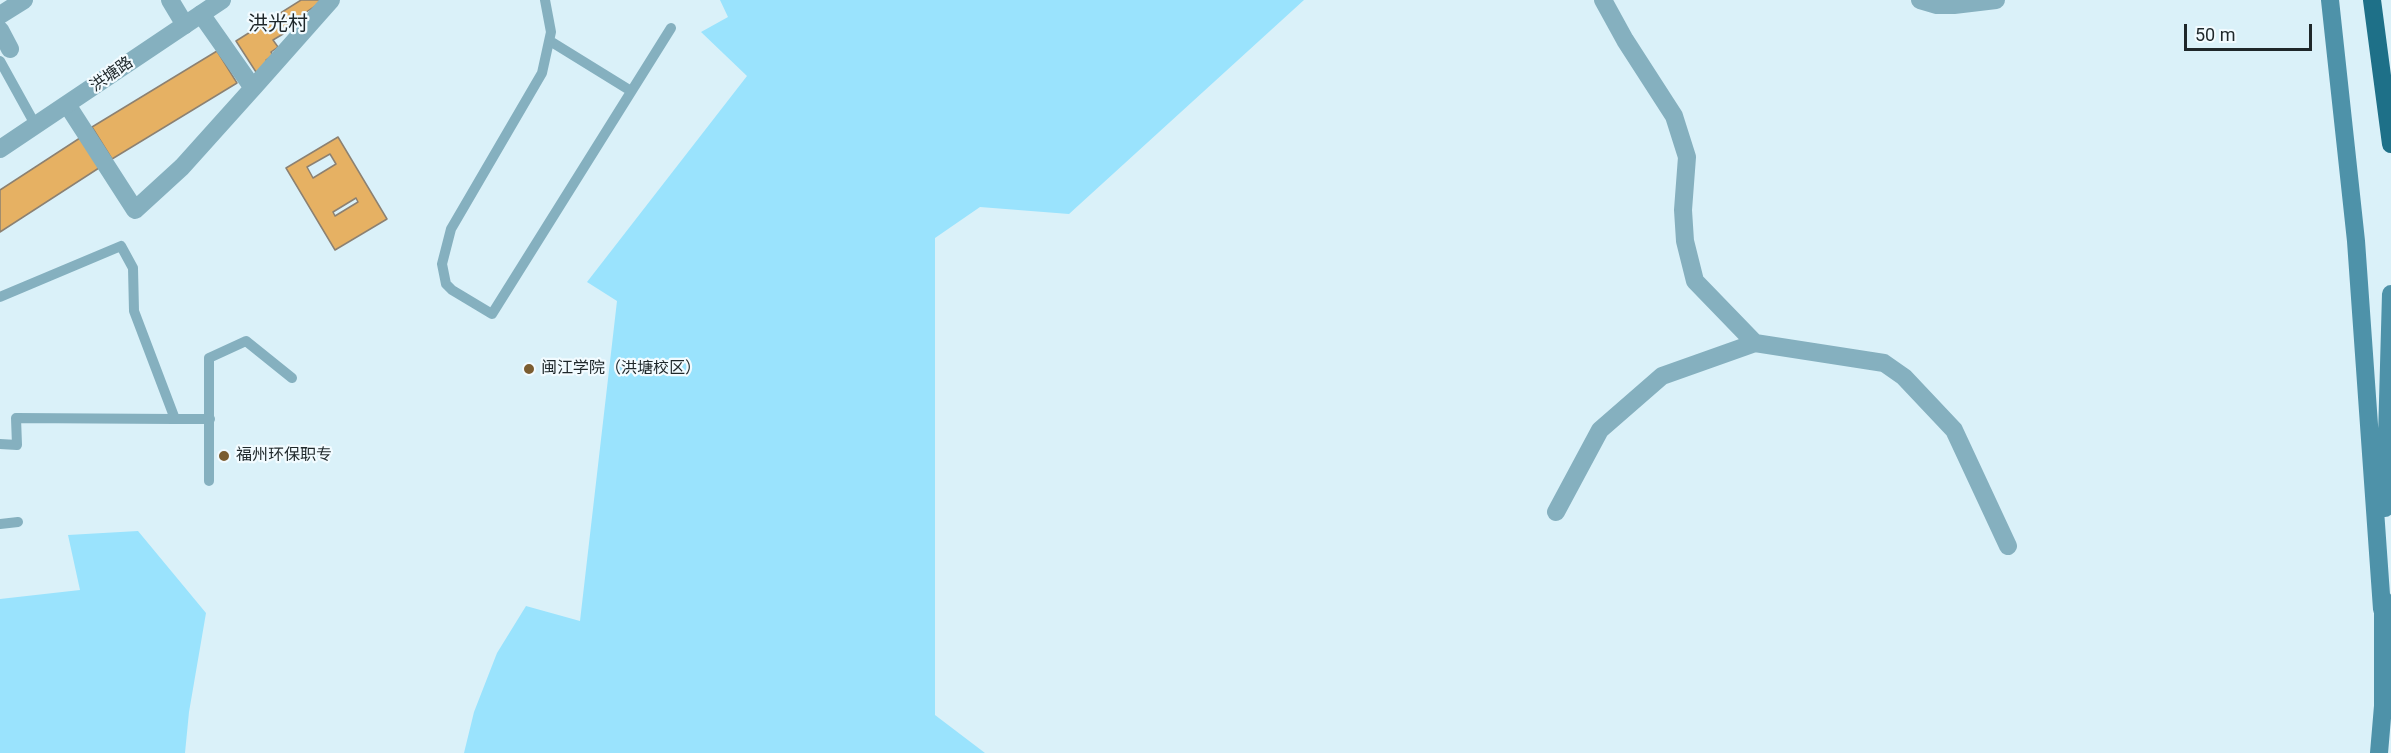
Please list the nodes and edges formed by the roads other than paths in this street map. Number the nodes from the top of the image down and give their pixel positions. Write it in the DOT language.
graph roads {
  1 [pos="24,0"];
  2 [pos="170,0"];
  3 [pos="222,0"];
  4 [pos="331,0"];
  5 [pos="544,0"];
  6 [pos="1603,0"];
  7 [pos="1920,0"];
  8 [pos="1996,0"];
  9 [pos="2330,0"];
  10 [pos="2372,0"];
  11 [pos="201,14"];
  12 [pos="0,15"];
  13 [pos="185,24"];
  14 [pos="671,28"];
  15 [pos="0,30"];
  16 [pos="550,41"];
  17 [pos="5,55"];
  18 [pos="253,88"];
  19 [pos="631,91"];
  20 [pos="68,106"];
  21 [pos="36,126"];
  22 [pos="2391,144"];
  23 [pos="0,149"];
  24 [pos="2391,294"];
  25 [pos="0,297"];
  26 [pos="1755,343"];
  27 [pos="292,378"];
  28 [pos="175,419"];
  29 [pos="210,419"];
  30 [pos="0,444"];
  31 [pos="209,481"];
  32 [pos="1556,512"];
  33 [pos="18,522"];
  34 [pos="0,524"];
  35 [pos="2008,546"];
  36 [pos="2382,609"];
  37 [pos="2379,753"];
  1 -- 12 [label="street"];
  2 -- 13 [label="street"];
  3 -- 11 [label="street, 洪塘路"];
  4 -- 18 [label="street"];
  5 -- 16 [label="lane"];
  6 -- 26 [label="street"];
  7 -- 8 [label="street"];
  9 -- 36 [label="main road"];
  10 -- 22 [label="highway"];
  11 -- 13 [label="street, 洪塘路"];
  11 -- 18 [label="street"];
  13 -- 20 [label="street, 洪塘路"];
  14 -- 19 [label="lane"];
  15 -- 17 [label="street"];
  16 -- 19 [label="lane"];
  16 -- 19 [label="lane"];
  17 -- 21 [label="lane"];
  18 -- 20 [label="street"];
  20 -- 21 [label="street, 洪塘路"];
  21 -- 23 [label="street, 洪塘路"];
  24 -- 36 [label="main road"];
  25 -- 28 [label="lane"];
  26 -- 32 [label="street"];
  26 -- 35 [label="street"];
  27 -- 29 [label="lane"];
  28 -- 29 [label="lane"];
  28 -- 30 [label="lane"];
  29 -- 31 [label="lane"];
  33 -- 34 [label="lane"];
  36 -- 37 [label="main road"];
}
